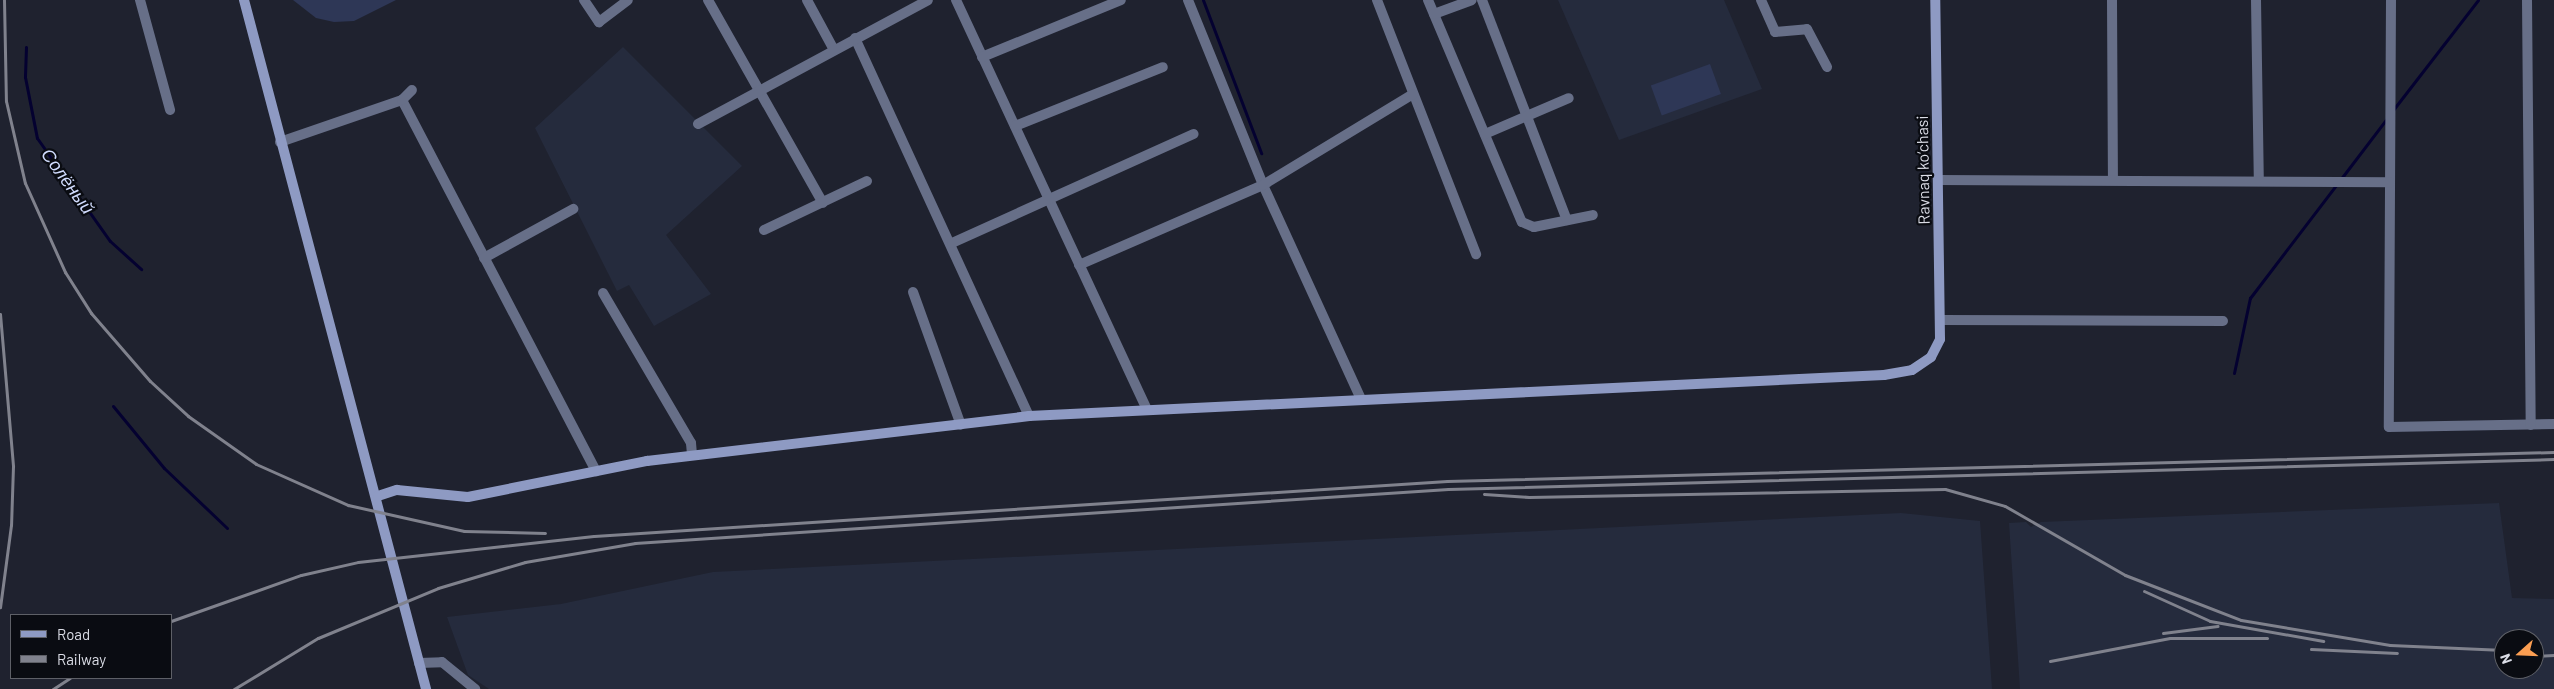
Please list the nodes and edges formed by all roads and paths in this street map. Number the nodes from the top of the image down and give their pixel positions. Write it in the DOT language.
graph roads {
  1 [pos="140,0"];
  2 [pos="244,0"];
  3 [pos="584,0"];
  4 [pos="628,0"];
  5 [pos="708,0"];
  6 [pos="807,0"];
  7 [pos="928,0"];
  8 [pos="956,0"];
  9 [pos="1121,0"];
  10 [pos="1188,0"];
  11 [pos="1377,0"];
  12 [pos="1428,0"];
  13 [pos="1472,0"];
  14 [pos="1482,0"];
  15 [pos="1761,0"];
  16 [pos="1935,0"];
  17 [pos="2112,0"];
  18 [pos="2256,0"];
  19 [pos="2391,0"];
  20 [pos="2527,0"];
  21 [pos="1434,14"];
  22 [pos="855,38"];
  23 [pos="834,50"];
  24 [pos="982,57"];
  25 [pos="1163,67"];
  26 [pos="1827,67"];
  27 [pos="759,88"];
  28 [pos="412,90"];
  29 [pos="1414,94"];
  30 [pos="1569,98"];
  31 [pos="402,100"];
  32 [pos="170,110"];
  33 [pos="1529,115"];
  34 [pos="698,124"];
  35 [pos="1015,126"];
  36 [pos="1193,134"];
  37 [pos="1485,134"];
  38 [pos="280,142"];
  39 [pos="1938,180"];
  40 [pos="2113,180"];
  41 [pos="2258,181"];
  42 [pos="867,182"];
  43 [pos="2390,182"];
  44 [pos="1263,184"];
  45 [pos="1048,197"];
  46 [pos="823,203"];
  47 [pos="572,209"];
  48 [pos="1593,215"];
  49 [pos="1567,220"];
  50 [pos="764,230"];
  51 [pos="952,243"];
  52 [pos="1476,254"];
  53 [pos="484,258"];
  54 [pos="1079,265"];
  55 [pos="914,292"];
  56 [pos="603,293"];
  57 [pos="1940,320"];
  58 [pos="2223,321"];
  59 [pos="1360,397"];
  60 [pos="1146,408"];
  61 [pos="1029,416"];
  62 [pos="2554,424"];
  63 [pos="960,425"];
  64 [pos="2531,425"];
  65 [pos="692,455"];
  66 [pos="596,471"];
  67 [pos="378,496"];
  68 [pos="420,663"];
  69 [pos="426,689"];
  70 [pos="475,689"];
  1 -- 32 [label="street"];
  2 -- 38 [label="street"];
  3 -- 4 [label="street"];
  5 -- 27 [label="street"];
  6 -- 23 [label="street"];
  7 -- 22 [label="street"];
  8 -- 24 [label="street"];
  9 -- 24 [label="street"];
  10 -- 44 [label="street"];
  11 -- 29 [label="street"];
  12 -- 21 [label="street"];
  13 -- 21 [label="street"];
  14 -- 33 [label="street"];
  15 -- 26 [label="street"];
  16 -- 39 [label="street, Ravnaq ko‘chasi"];
  17 -- 40 [label="street"];
  18 -- 41 [label="street"];
  19 -- 43 [label="street"];
  20 -- 64 [label="street"];
  21 -- 37 [label="street"];
  22 -- 23 [label="street"];
  22 -- 51 [label="street"];
  23 -- 27 [label="street"];
  24 -- 35 [label="street"];
  25 -- 35 [label="street"];
  27 -- 34 [label="street"];
  27 -- 46 [label="street"];
  28 -- 31 [label="street"];
  29 -- 44 [label="street"];
  29 -- 52 [label="street"];
  30 -- 33 [label="street"];
  31 -- 38 [label="street"];
  31 -- 53 [label="street"];
  33 -- 37 [label="street"];
  33 -- 49 [label="street"];
  35 -- 45 [label="street"];
  36 -- 45 [label="street"];
  37 -- 49 [label="street"];
  38 -- 67 [label="street"];
  39 -- 40 [label="street"];
  39 -- 57 [label="street, Ravnaq ko‘chasi"];
  40 -- 41 [label="street"];
  41 -- 43 [label="street"];
  42 -- 46 [label="street"];
  43 -- 64 [label="street"];
  44 -- 54 [label="street"];
  44 -- 59 [label="street"];
  45 -- 51 [label="street"];
  45 -- 54 [label="street"];
  46 -- 50 [label="street"];
  47 -- 53 [label="street"];
  48 -- 49 [label="street"];
  51 -- 61 [label="street"];
  53 -- 66 [label="street"];
  54 -- 60 [label="street"];
  55 -- 63 [label="street"];
  56 -- 65 [label="street"];
  57 -- 58 [label="street"];
  57 -- 59 [label="street, Ravnaq ko‘chasi"];
  59 -- 60 [label="street"];
  60 -- 61 [label="street"];
  61 -- 63 [label="street"];
  62 -- 64 [label="street"];
  63 -- 65 [label="street"];
  65 -- 66 [label="street"];
  66 -- 67 [label="street"];
  67 -- 68 [label="street"];
  68 -- 69 [label="street"];
  68 -- 70 [label="street"];
}
